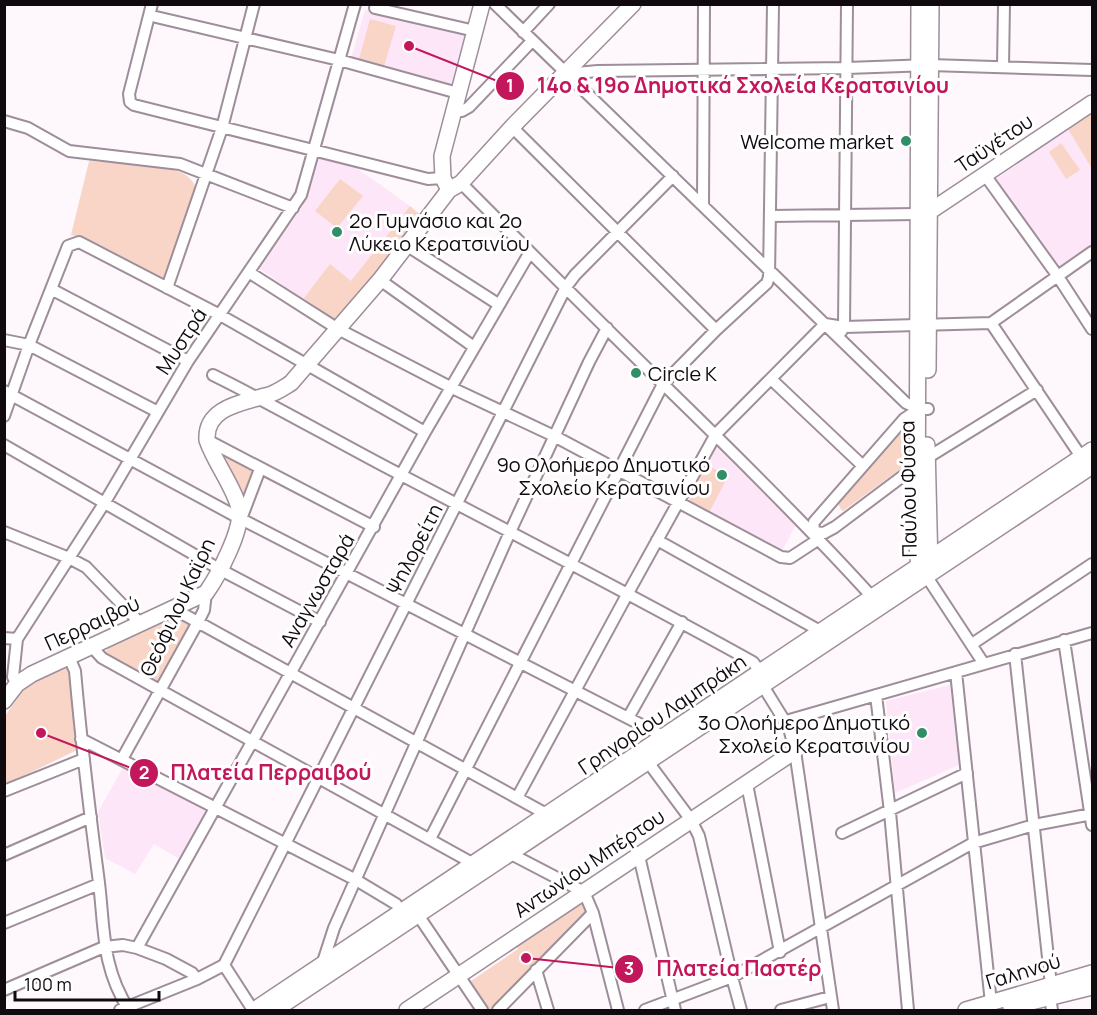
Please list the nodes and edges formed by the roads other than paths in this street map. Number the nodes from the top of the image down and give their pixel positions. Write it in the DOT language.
graph roads {
  1 [pos="152,4"];
  2 [pos="254,4"];
  3 [pos="355,4"];
  4 [pos="482,4"];
  5 [pos="495,4"];
  6 [pos="549,4"];
  7 [pos="633,4"];
  8 [pos="704,4"];
  9 [pos="773,4"];
  10 [pos="847,4"];
  11 [pos="919,4"];
  12 [pos="931,4"];
  13 [pos="1004,4"];
  14 [pos="375,8"];
  15 [pos="156,17"];
  16 [pos="475,31"];
  17 [pos="523,32"];
  18 [pos="246,40"];
  19 [pos="532,41"];
  20 [pos="339,60"];
  21 [pos="925,66"];
  22 [pos="1003,67"];
  23 [pos="772,68"];
  24 [pos="847,68"];
  25 [pos="704,69"];
  26 [pos="1092,70"];
  27 [pos="565,74"];
  28 [pos="458,93"];
  29 [pos="1092,103"];
  30 [pos="453,110"];
  31 [pos="4,121"];
  32 [pos="512,127"];
  33 [pos="222,128"];
  34 [pos="314,150"];
  35 [pos="208,174"];
  36 [pos="985,175"];
  37 [pos="673,176"];
  38 [pos="451,184"];
  39 [pos="704,205"];
  40 [pos="293,208"];
  41 [pos="923,213"];
  42 [pos="771,216"];
  43 [pos="846,217"];
  44 [pos="618,231"];
  45 [pos="406,245"];
  46 [pos="530,252"];
  47 [pos="1092,252"];
  48 [pos="770,271"];
  49 [pos="250,273"];
  50 [pos="1058,275"];
  51 [pos="380,280"];
  52 [pos="566,287"];
  53 [pos="167,288"];
  54 [pos="51,289"];
  55 [pos="498,304"];
  56 [pos="220,315"];
  57 [pos="991,323"];
  58 [pos="825,324"];
  59 [pos="923,325"];
  60 [pos="607,328"];
  61 [pos="338,329"];
  62 [pos="1092,329"];
  63 [pos="716,330"];
  64 [pos="841,332"];
  65 [pos="4,340"];
  66 [pos="29,345"];
  67 [pos="474,347"];
  68 [pos="188,361"];
  69 [pos="308,364"];
  70 [pos="213,375"];
  71 [pos="771,379"];
  72 [pos="663,384"];
  73 [pos="452,388"];
  74 [pos="1037,390"];
  75 [pos="8,392"];
  76 [pos="257,397"];
  77 [pos="923,409"];
  78 [pos="503,411"];
  79 [pos="158,412"];
  80 [pos="4,416"];
  81 [pos="425,432"];
  82 [pos="717,434"];
  83 [pos="554,436"];
  84 [pos="207,441"];
  85 [pos="4,445"];
  86 [pos="920,457"];
  87 [pos="131,459"];
  88 [pos="1090,460"];
  89 [pos="863,466"];
  90 [pos="260,469"];
  91 [pos="620,471"];
  92 [pos="401,476"];
  93 [pos="105,502"];
  94 [pos="677,503"];
  95 [pos="457,504"];
  96 [pos="241,519"];
  97 [pos="374,527"];
  98 [pos="928,531"];
  99 [pos="4,532"];
  100 [pos="510,532"];
  101 [pos="816,535"];
  102 [pos="657,540"];
  103 [pos="953,545"];
  104 [pos="69,558"];
  105 [pos="571,564"];
  106 [pos="1092,564"];
  107 [pos="926,568"];
  108 [pos="221,570"];
  109 [pos="347,574"];
  110 [pos="628,592"];
  111 [pos="207,593"];
  112 [pos="873,598"];
  113 [pos="406,605"];
  114 [pos="174,609"];
  115 [pos="198,622"];
  116 [pos="320,622"];
  117 [pos="682,622"];
  118 [pos="140,623"];
  119 [pos="822,632"];
  120 [pos="1092,633"];
  121 [pos="465,635"];
  122 [pos="4,638"];
  123 [pos="17,639"];
  124 [pos="1064,640"];
  125 [pos="972,644"];
  126 [pos="92,646"];
  127 [pos="1015,654"];
  128 [pos="69,657"];
  129 [pos="520,663"];
  130 [pos="984,664"];
  131 [pos="956,672"];
  132 [pos="290,673"];
  133 [pos="762,679"];
  134 [pos="16,684"];
  135 [pos="161,690"];
  136 [pos="574,691"];
  137 [pos="876,695"];
  138 [pos="4,701"];
  139 [pos="355,709"];
  140 [pos="628,718"];
  141 [pos="786,721"];
  142 [pos="665,737"];
  143 [pos="81,739"];
  144 [pos="254,741"];
  145 [pos="417,743"];
  146 [pos="795,751"];
  147 [pos="84,759"];
  148 [pos="122,759"];
  149 [pos="648,762"];
  150 [pos="465,770"];
  151 [pos="967,773"];
  152 [pos="320,778"];
  153 [pos="747,784"];
  154 [pos="4,791"];
  155 [pos="517,798"];
  156 [pos="215,808"];
  157 [pos="890,812"];
  158 [pos="384,814"];
  159 [pos="548,815"];
  160 [pos="91,817"];
  161 [pos="1092,818"];
  162 [pos="691,820"];
  163 [pos="1034,825"];
  164 [pos="842,833"];
  165 [pos="430,839"];
  166 [pos="973,843"];
  167 [pos="286,844"];
  168 [pos="510,854"];
  169 [pos="4,855"];
  170 [pos="639,856"];
  171 [pos="474,864"];
  172 [pos="356,880"];
  173 [pos="99,884"];
  174 [pos="896,886"];
  175 [pos="584,892"];
  176 [pos="402,912"];
  177 [pos="593,913"];
  178 [pos="418,915"];
  179 [pos="4,923"];
  180 [pos="821,928"];
  181 [pos="104,947"];
  182 [pos="137,948"];
  183 [pos="780,952"];
  184 [pos="322,964"];
  185 [pos="224,965"];
  186 [pos="536,970"];
  187 [pos="1092,973"];
  188 [pos="457,976"];
  189 [pos="732,977"];
  190 [pos="197,979"];
  191 [pos="320,980"];
  192 [pos="1092,987"];
  193 [pos="4,990"];
  194 [pos="830,997"];
  195 [pos="1051,997"];
  196 [pos="479,1006"];
  197 [pos="674,1006"];
  198 [pos="995,1007"];
  199 [pos="125,1009"];
  200 [pos="253,1011"];
  201 [pos="275,1011"];
  202 [pos="407,1011"];
  203 [pos="467,1011"];
  204 [pos="498,1011"];
  205 [pos="549,1011"];
  206 [pos="618,1011"];
  207 [pos="645,1011"];
  208 [pos="741,1011"];
  209 [pos="781,1011"];
  210 [pos="833,1011"];
  211 [pos="908,1011"];
  212 [pos="966,1011"];
  1 -- 33 [label="street"];
  2 -- 18 [label="street"];
  3 -- 20 [label="street, Μυστρά"];
  4 -- 16 [label="street"];
  5 -- 17 [label="street"];
  6 -- 17 [label="street"];
  7 -- 27 [label="street"];
  8 -- 25 [label="street"];
  9 -- 23 [label="street"];
  10 -- 24 [label="street"];
  11 -- 21 [label="street, Παύλου Φύσσα"];
  12 -- 21 [label="street, Παύλου Φύσσα"];
  13 -- 22 [label="street"];
  14 -- 16 [label="street"];
  15 -- 18 [label="street"];
  16 -- 28 [label="street"];
  17 -- 19 [label="street"];
  18 -- 20 [label="street"];
  18 -- 33 [label="street"];
  19 -- 27 [label="street"];
  19 -- 30 [label="street"];
  20 -- 28 [label="street"];
  20 -- 34 [label="street, Μυστρά"];
  21 -- 22 [label="street"];
  21 -- 24 [label="street"];
  21 -- 41 [label="street, Παύλου Φύσσα"];
  22 -- 26 [label="street"];
  23 -- 24 [label="street"];
  23 -- 25 [label="street"];
  23 -- 42 [label="street"];
  24 -- 43 [label="street"];
  25 -- 27 [label="street"];
  25 -- 39 [label="street"];
  27 -- 32 [label="street"];
  27 -- 37 [label="street"];
  28 -- 30 [label="street"];
  29 -- 36 [label="street, Ταϋγέτου"];
  30 -- 38 [label="street"];
  31 -- 35 [label="street"];
  32 -- 38 [label="street"];
  32 -- 44 [label="street"];
  33 -- 34 [label="street"];
  33 -- 35 [label="street"];
  34 -- 38 [label="street"];
  34 -- 40 [label="street, Μυστρά"];
  35 -- 40 [label="street"];
  35 -- 53 [label="street"];
  36 -- 41 [label="street, Ταϋγέτου"];
  36 -- 50 [label="street"];
  37 -- 39 [label="street"];
  37 -- 44 [label="street, Ψηλορείτη"];
  38 -- 45 [label="street"];
  38 -- 46 [label="street"];
  39 -- 48 [label="street"];
  40 -- 49 [label="street, Μυστρά"];
  41 -- 43 [label="street"];
  41 -- 59 [label="street, Παύλου Φύσσα"];
  42 -- 43 [label="street"];
  42 -- 48 [label="street"];
  43 -- 64 [label="street"];
  44 -- 52 [label="street, Ψηλορείτη"];
  44 -- 63 [label="street"];
  45 -- 51 [label="street"];
  45 -- 55 [label="street"];
  46 -- 52 [label="street"];
  46 -- 55 [label="street, Αναγνωσταρά"];
  47 -- 50 [label="street"];
  48 -- 58 [label="street"];
  48 -- 63 [label="street"];
  49 -- 56 [label="street, Μυστρά"];
  49 -- 61 [label="street"];
  50 -- 57 [label="street"];
  50 -- 62 [label="street"];
  51 -- 61 [label="street"];
  51 -- 67 [label="street"];
  52 -- 60 [label="street"];
  52 -- 78 [label="street, Ψηλορείτη"];
  53 -- 54 [label="street"];
  53 -- 56 [label="street"];
  54 -- 66 [label="street"];
  54 -- 68 [label="street"];
  55 -- 67 [label="street, Αναγνωσταρά"];
  56 -- 68 [label="street, Μυστρά"];
  56 -- 69 [label="street"];
  57 -- 59 [label="street"];
  57 -- 74 [label="street"];
  58 -- 64 [label="street"];
  58 -- 71 [label="street"];
  59 -- 64 [label="street"];
  59 -- 77 [label="street, Παύλου Φύσσα"];
  60 -- 72 [label="street"];
  60 -- 83 [label="street"];
  61 -- 69 [label="street"];
  61 -- 73 [label="street"];
  63 -- 72 [label="street"];
  64 -- 77 [label="street"];
  65 -- 66 [label="street"];
  66 -- 75 [label="street"];
  66 -- 79 [label="street"];
  67 -- 73 [label="street, Αναγνωσταρά"];
  68 -- 79 [label="street, Μυστρά"];
  69 -- 76 [label="street"];
  69 -- 81 [label="street"];
  70 -- 76 [label="street"];
  71 -- 82 [label="street"];
  71 -- 89 [label="street"];
  72 -- 82 [label="street"];
  72 -- 91 [label="street"];
  73 -- 78 [label="street"];
  73 -- 81 [label="street, Αναγνωσταρά"];
  74 -- 86 [label="street"];
  74 -- 88 [label="street"];
  75 -- 80 [label="street"];
  75 -- 87 [label="street"];
  76 -- 84 [label="street"];
  76 -- 92 [label="street"];
  77 -- 86 [label="street, Παύλου Φύσσα"];
  77 -- 89 [label="street"];
  78 -- 83 [label="street"];
  78 -- 95 [label="street, Ψηλορείτη"];
  79 -- 87 [label="street, Μυστρά"];
  81 -- 92 [label="street, Αναγνωσταρά"];
  82 -- 94 [label="street"];
  82 -- 101 [label="street"];
  83 -- 91 [label="street"];
  83 -- 100 [label="street"];
  84 -- 90 [label="street"];
  84 -- 96 [label="street"];
  85 -- 93 [label="street"];
  86 -- 98 [label="street, Παύλου Φύσσα"];
  86 -- 101 [label="street"];
  86 -- 107 [label="street, Παύλου Φύσσα"];
  87 -- 93 [label="street, Μυστρά"];
  87 -- 96 [label="street"];
  88 -- 103 [label="street, Γρηγορίου Λαμπράκη"];
  88 -- 107 [label="street, Γρηγορίου Λαμπράκη"];
  89 -- 101 [label="street"];
  90 -- 96 [label="street, Θεόφιλου Καϊρη"];
  90 -- 97 [label="street"];
  91 -- 94 [label="street"];
  91 -- 105 [label="street"];
  92 -- 95 [label="street"];
  92 -- 97 [label="street, Αναγνωσταρά"];
  93 -- 104 [label="street, Μυστρά"];
  93 -- 108 [label="street"];
  94 -- 101 [label="street"];
  94 -- 102 [label="street"];
  95 -- 100 [label="street"];
  95 -- 113 [label="street, Ψηλορείτη"];
  96 -- 108 [label="street, Θεόφιλου Καϊρη"];
  96 -- 109 [label="street"];
  97 -- 109 [label="street, Αναγνωσταρά"];
  98 -- 103 [label="street"];
  98 -- 107 [label="street, Παύλου Φύσσα"];
  99 -- 104 [label="street"];
  100 -- 105 [label="street"];
  100 -- 121 [label="street"];
  101 -- 112 [label="street"];
  102 -- 110 [label="street"];
  102 -- 119 [label="street"];
  103 -- 107 [label="street, Γρηγορίου Λαμπράκη"];
  104 -- 118 [label="street"];
  104 -- 123 [label="street, Μυστρά"];
  105 -- 110 [label="street"];
  105 -- 129 [label="street"];
  106 -- 125 [label="street"];
  107 -- 112 [label="street, Γρηγορίου Λαμπράκη"];
  107 -- 125 [label="street"];
  107 -- 133 [label="street, Γρηγορίου Λαμπράκη"];
  108 -- 111 [label="street, Θεόφιλου Καϊρη"];
  108 -- 116 [label="street"];
  109 -- 113 [label="street"];
  109 -- 116 [label="street, Αναγνωσταρά"];
  110 -- 117 [label="street"];
  110 -- 136 [label="street"];
  111 -- 114 [label="street, Περραιβού"];
  111 -- 115 [label="street, Θεόφιλου Καϊρη"];
  112 -- 119 [label="street, Γρηγορίου Λαμπράκη"];
  113 -- 121 [label="street"];
  113 -- 139 [label="street, Ψηλορείτη"];
  114 -- 115 [label="street"];
  114 -- 118 [label="street, Περραιβού"];
  115 -- 132 [label="street"];
  115 -- 135 [label="street, Θεόφιλου Καϊρη"];
  116 -- 132 [label="street, Αναγνωσταρά"];
  117 -- 133 [label="street"];
  117 -- 140 [label="street"];
  118 -- 126 [label="street, Περραιβού"];
  119 -- 133 [label="street, Γρηγορίου Λαμπράκη"];
  120 -- 124 [label="street"];
  121 -- 129 [label="street"];
  121 -- 145 [label="street"];
  122 -- 123 [label="street"];
  123 -- 134 [label="street, Μυστρά"];
  124 -- 127 [label="street"];
  124 -- 161 [label="street"];
  125 -- 130 [label="street"];
  126 -- 128 [label="street, Περραιβού"];
  126 -- 135 [label="street"];
  127 -- 130 [label="street"];
  127 -- 163 [label="street"];
  128 -- 134 [label="street, Περραιβού"];
  128 -- 143 [label="street"];
  129 -- 136 [label="street"];
  129 -- 150 [label="street"];
  130 -- 131 [label="street"];
  131 -- 137 [label="street"];
  131 -- 151 [label="street"];
  132 -- 139 [label="street"];
  132 -- 144 [label="street, Αναγνωσταρά"];
  133 -- 141 [label="street"];
  133 -- 142 [label="street, Γρηγορίου Λαμπράκη"];
  133 -- 149 [label="street, Γρηγορίου Λαμπράκη"];
  134 -- 138 [label="street, Περραιβού"];
  135 -- 144 [label="street"];
  135 -- 148 [label="street, Θεόφιλου Καϊρη"];
  136 -- 140 [label="street"];
  136 -- 155 [label="street"];
  137 -- 141 [label="street"];
  137 -- 157 [label="street"];
  139 -- 145 [label="street"];
  139 -- 152 [label="street, Ψηλορείτη"];
  140 -- 142 [label="street"];
  141 -- 146 [label="street"];
  142 -- 159 [label="street, Γρηγορίου Λαμπράκη"];
  143 -- 147 [label="street"];
  143 -- 148 [label="street"];
  144 -- 152 [label="street"];
  144 -- 156 [label="street, Αναγνωσταρά"];
  145 -- 150 [label="street"];
  145 -- 158 [label="street"];
  146 -- 153 [label="street, Αντωνίου Μπέρτου"];
  146 -- 180 [label="street"];
  147 -- 154 [label="street"];
  147 -- 160 [label="street"];
  148 -- 156 [label="street"];
  149 -- 162 [label="street"];
  149 -- 168 [label="street, Γρηγορίου Λαμπράκη"];
  150 -- 155 [label="street"];
  150 -- 165 [label="street"];
  151 -- 157 [label="street"];
  151 -- 166 [label="street"];
  152 -- 158 [label="street"];
  152 -- 167 [label="street, Ψηλορείτη"];
  153 -- 162 [label="street, Αντωνίου Μπέρτου"];
  153 -- 183 [label="street"];
  155 -- 159 [label="street"];
  156 -- 167 [label="street"];
  156 -- 182 [label="street, Αναγνωσταρά"];
  157 -- 164 [label="street"];
  157 -- 174 [label="street"];
  158 -- 165 [label="street"];
  158 -- 172 [label="street"];
  159 -- 171 [label="street, Γρηγορίου Λαμπράκη"];
  160 -- 169 [label="street"];
  160 -- 173 [label="street"];
  161 -- 163 [label="street"];
  162 -- 170 [label="street, Αντωνίου Μπέρτου"];
  162 -- 189 [label="street"];
  163 -- 166 [label="street"];
  163 -- 195 [label="street"];
  165 -- 171 [label="street"];
  166 -- 174 [label="street"];
  166 -- 198 [label="street"];
  167 -- 172 [label="street"];
  167 -- 185 [label="street, Ψηλορείτη"];
  168 -- 175 [label="street"];
  168 -- 178 [label="street, Γρηγορίου Λαμπράκη"];
  170 -- 175 [label="street, Αντωνίου Μπέρτου"];
  170 -- 197 [label="street"];
  171 -- 176 [label="street, Γρηγορίου Λαμπράκη"];
  172 -- 176 [label="street"];
  172 -- 184 [label="street"];
  173 -- 179 [label="street"];
  173 -- 181 [label="street"];
  174 -- 180 [label="street"];
  174 -- 211 [label="street"];
  175 -- 177 [label="street"];
  175 -- 188 [label="street, Αντωνίου Μπέρτου"];
  176 -- 184 [label="street, Γρηγορίου Λαμπράκη"];
  177 -- 186 [label="street"];
  177 -- 206 [label="street"];
  178 -- 188 [label="street"];
  178 -- 191 [label="street, Γρηγορίου Λαμπράκη"];
  180 -- 183 [label="street"];
  180 -- 194 [label="street"];
  181 -- 182 [label="street"];
  181 -- 193 [label="street"];
  181 -- 199 [label="street"];
  182 -- 190 [label="street"];
  183 -- 189 [label="street"];
  184 -- 191 [label="street"];
  184 -- 200 [label="street, Γρηγορίου Λαμπράκη"];
  185 -- 190 [label="street"];
  185 -- 200 [label="street"];
  186 -- 204 [label="street"];
  186 -- 205 [label="street"];
  187 -- 195 [label="street, Γαληνού"];
  188 -- 196 [label="street"];
  188 -- 202 [label="street, Αντωνίου Μπέρτου"];
  189 -- 197 [label="street"];
  189 -- 208 [label="street"];
  190 -- 199 [label="street"];
  191 -- 201 [label="street, Γρηγορίου Λαμπράκη"];
  192 -- 195 [label="street, Γαληνού"];
  194 -- 209 [label="street"];
  194 -- 210 [label="street"];
  195 -- 198 [label="street, Γαληνού"];
  196 -- 203 [label="street"];
  197 -- 207 [label="street"];
  198 -- 212 [label="street, Γαληνού"];
}
